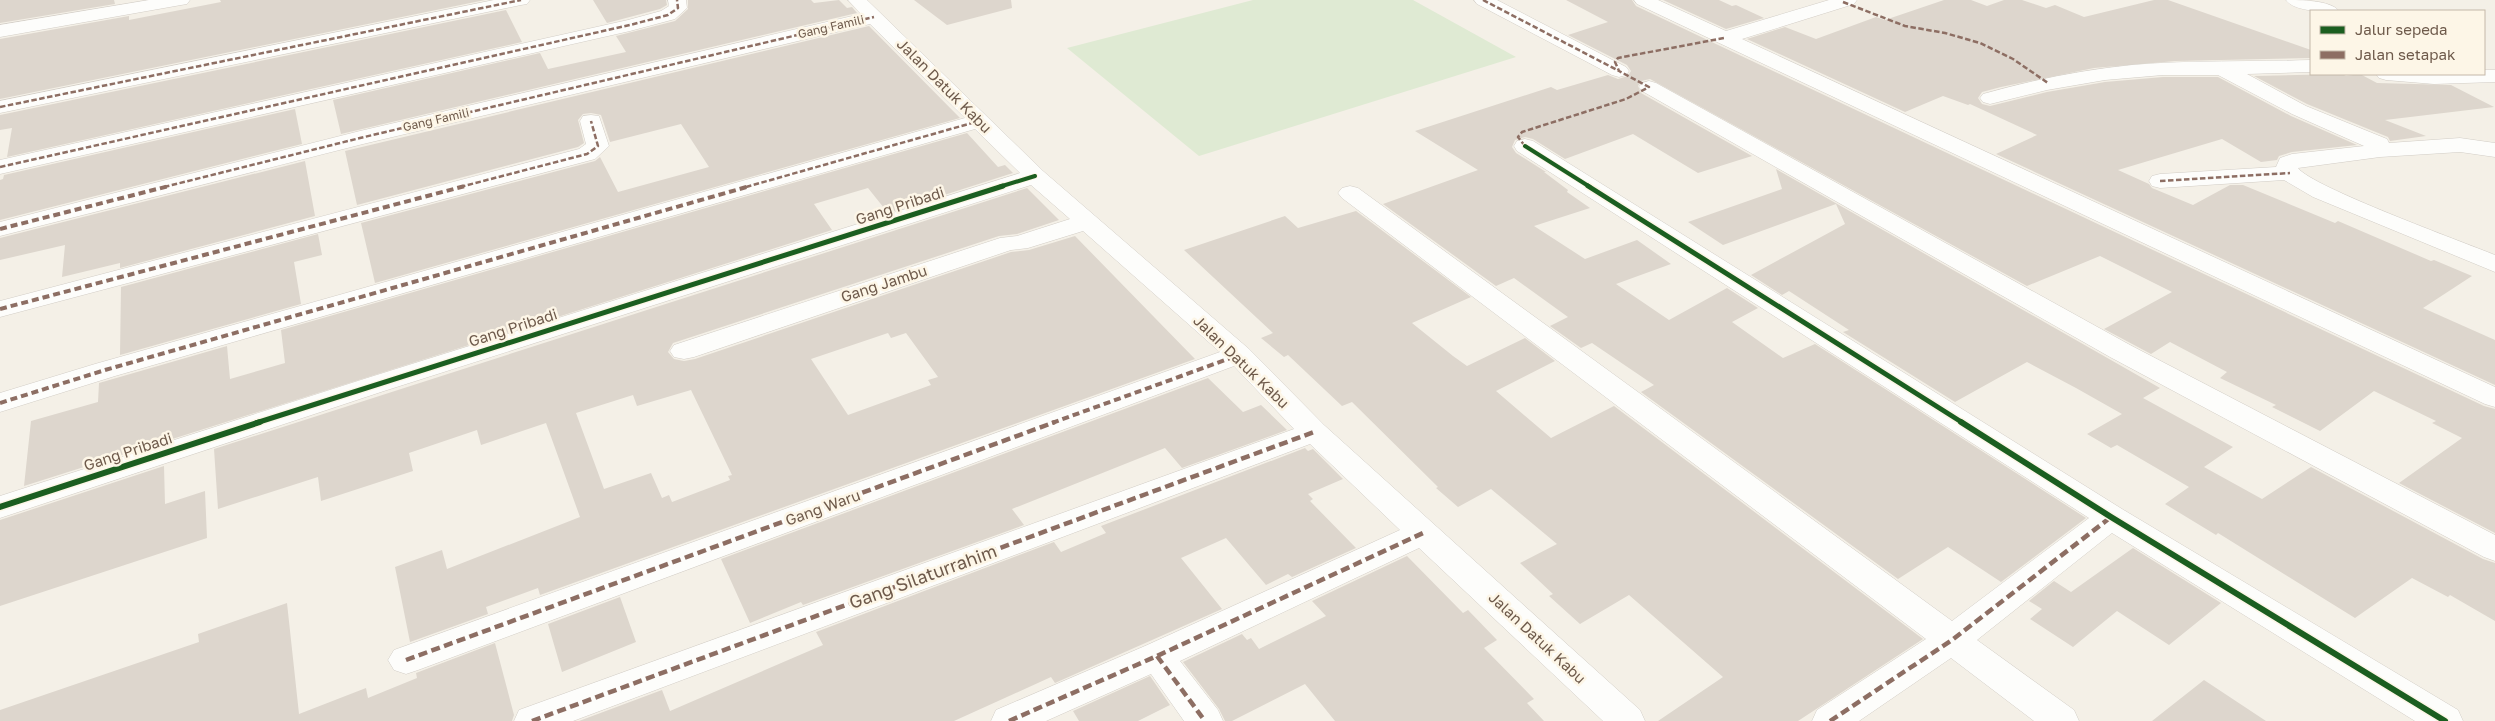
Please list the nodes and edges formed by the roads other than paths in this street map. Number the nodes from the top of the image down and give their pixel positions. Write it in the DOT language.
graph roads {
  1 [pos="181,0"];
  2 [pos="521,0"];
  3 [pos="677,0"];
  4 [pos="1483,0"];
  5 [pos="1643,0"];
  6 [pos="1848,0"];
  7 [pos="2295,0"];
  8 [pos="866,8"];
  9 [pos="2327,10"];
  10 [pos="0,31"];
  11 [pos="1724,38"];
  12 [pos="2310,66"];
  13 [pos="2222,69"];
  14 [pos="1619,71"];
  15 [pos="2398,75"];
  16 [pos="2495,76"];
  17 [pos="1649,88"];
  18 [pos="1990,98"];
  19 [pos="0,107"];
  20 [pos="979,120"];
  21 [pos="592,121"];
  22 [pos="1525,146"];
  23 [pos="2380,150"];
  24 [pos="2495,150"];
  25 [pos="0,167"];
  26 [pos="2290,174"];
  27 [pos="1035,176"];
  28 [pos="2160,182"];
  29 [pos="1350,193"];
  30 [pos="1085,222"];
  31 [pos="0,229"];
  32 [pos="2495,264"];
  33 [pos="0,309"];
  34 [pos="684,351"];
  35 [pos="1239,355"];
  36 [pos="2495,398"];
  37 [pos="0,403"];
  38 [pos="1314,432"];
  39 [pos="0,507"];
  40 [pos="2111,517"];
  41 [pos="1423,533"];
  42 [pos="2495,549"];
  43 [pos="1952,640"];
  44 [pos="1157,656"];
  45 [pos="406,660"];
  46 [pos="532,721"];
  47 [pos="1009,721"];
  48 [pos="1205,721"];
  49 [pos="1627,721"];
  50 [pos="1830,721"];
  51 [pos="2061,721"];
  52 [pos="2445,721"];
  1 -- 10 [label="street"];
  2 -- 19 [label="street"];
  3 -- 25 [label="street"];
  4 -- 14 [label="street"];
  5 -- 11 [label="street"];
  6 -- 11 [label="street"];
  7 -- 9 [label="street"];
  8 -- 20 [label="street, Jalan Datuk Kabu"];
  8 -- 31 [label="street, Gang Famili"];
  11 -- 36 [label="street"];
  12 -- 13 [label="street"];
  13 -- 18 [label="street"];
  13 -- 23 [label="street"];
  15 -- 16 [label="street"];
  17 -- 42 [label="street"];
  20 -- 27 [label="street, Jalan Datuk Kabu"];
  20 -- 37 [label="street"];
  21 -- 33 [label="street"];
  22 -- 40 [label="street"];
  23 -- 24 [label="street"];
  23 -- 26 [label="street"];
  26 -- 28 [label="street"];
  26 -- 32 [label="street"];
  27 -- 30 [label="street, Jalan Datuk Kabu"];
  27 -- 39 [label="street, Gang Pribadi"];
  29 -- 43 [label="street"];
  30 -- 34 [label="street, Gang Jambu"];
  30 -- 35 [label="street, Jalan Datuk Kabu"];
  35 -- 38 [label="street, Jalan Datuk Kabu"];
  35 -- 45 [label="street, Gang Waru"];
  38 -- 41 [label="street, Jalan Datuk Kabu"];
  38 -- 46 [label="street, Gang Silaturrahim"];
  40 -- 43 [label="street"];
  40 -- 52 [label="street"];
  41 -- 44 [label="street"];
  41 -- 49 [label="street, Jalan Datuk Kabu"];
  43 -- 50 [label="street"];
  43 -- 51 [label="street"];
  44 -- 47 [label="street"];
  44 -- 48 [label="street"];
}
